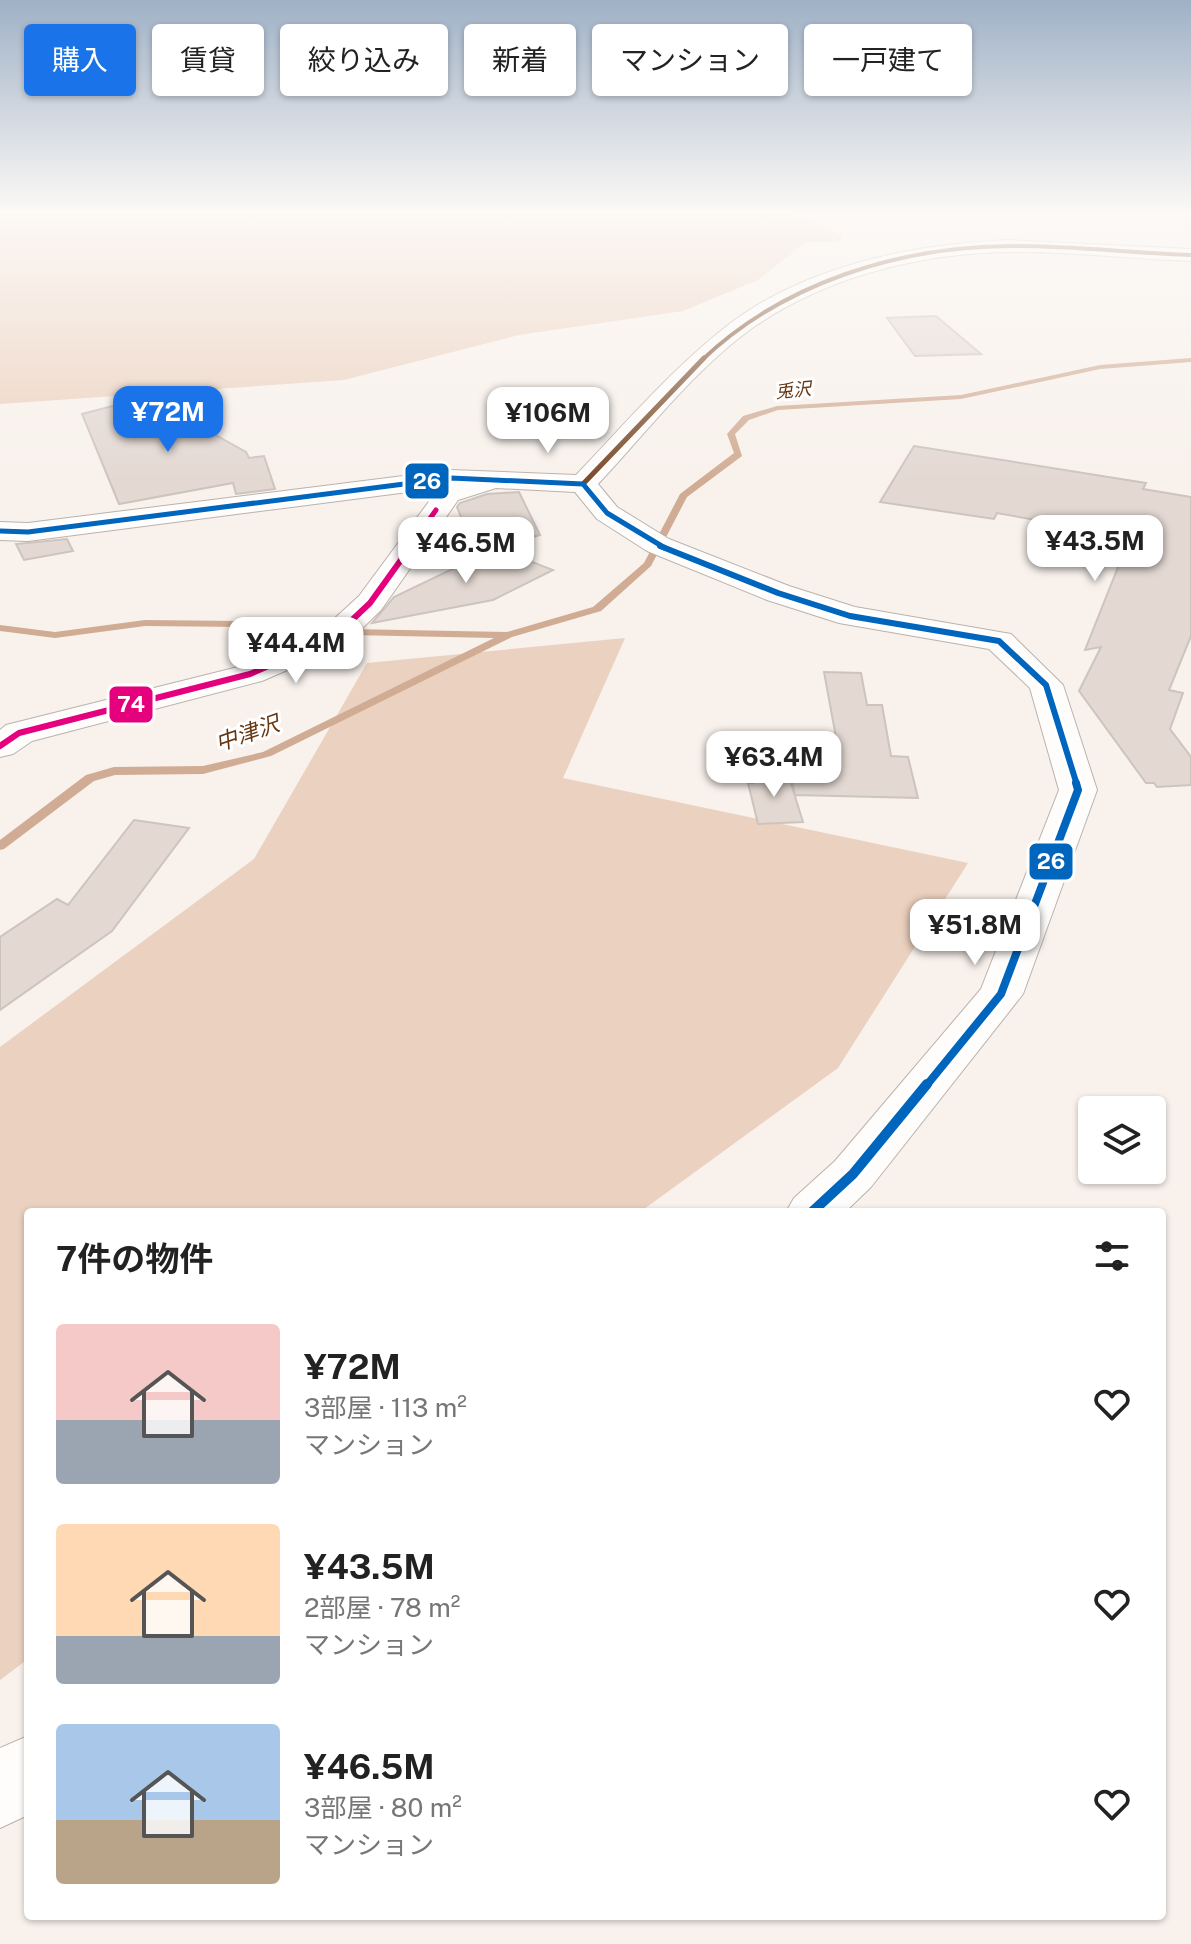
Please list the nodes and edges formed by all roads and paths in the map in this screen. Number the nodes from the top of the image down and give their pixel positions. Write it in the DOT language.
graph roads {
  1 [pos="785,301"];
  2 [pos="508,478"];
  3 [pos="583,484"];
  4 [pos="0,531"];
  5 [pos="0,746"];
  6 [pos="816,1208"];
  7 [pos="24,1774"];
  8 [pos="0,1792"];
  1 -- 3 [label="street"];
  2 -- 3 [label="street"];
  2 -- 4 [label="street"];
  2 -- 5 [label="street"];
  3 -- 6 [label="street"];
  7 -- 8 [label="street"];
}
